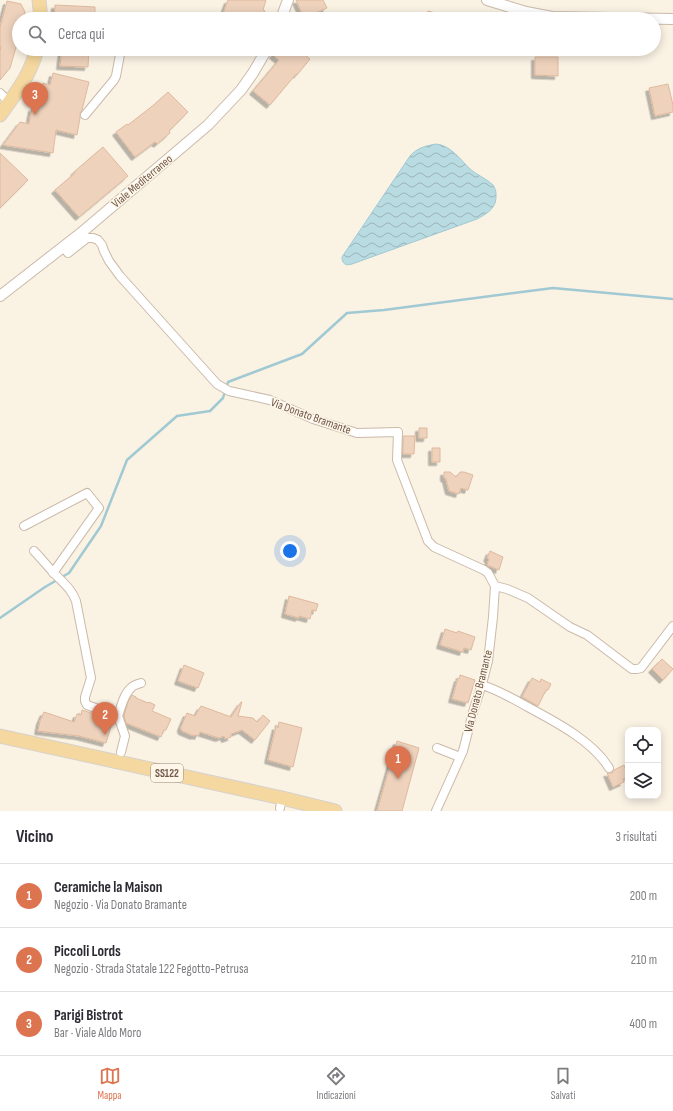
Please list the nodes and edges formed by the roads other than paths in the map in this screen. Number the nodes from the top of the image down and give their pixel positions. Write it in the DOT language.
graph roads {
  1 [pos="39,0"];
  2 [pos="288,0"];
  3 [pos="486,0"];
  4 [pos="504,3"];
  5 [pos="40,12"];
  6 [pos="284,12"];
  7 [pos="530,12"];
  8 [pos="661,19"];
  9 [pos="673,19"];
  10 [pos="35,56"];
  11 [pos="120,56"];
  12 [pos="263,56"];
  13 [pos="5,98"];
  14 [pos="0,115"];
  15 [pos="85,115"];
  16 [pos="63,247"];
  17 [pos="0,296"];
  18 [pos="24,526"];
  19 [pos="34,551"];
  20 [pos="53,573"];
  21 [pos="496,586"];
  22 [pos="673,626"];
  23 [pos="141,683"];
  24 [pos="482,685"];
  25 [pos="118,716"];
  26 [pos="0,736"];
  27 [pos="437,748"];
  28 [pos="121,752"];
  29 [pos="460,757"];
  30 [pos="609,768"];
  31 [pos="334,811"];
  32 [pos="436,811"];
  1 -- 5 [label="main road"];
  2 -- 6 [label="street"];
  3 -- 4 [label="street"];
  4 -- 7 [label="street"];
  8 -- 9 [label="street"];
  10 -- 13 [label="main road"];
  11 -- 15 [label="street"];
  12 -- 16 [label="street, Viale Mediterraneo"];
  13 -- 14 [label="main road"];
  16 -- 17 [label="street, Viale Mediterraneo"];
  16 -- 21 [label="street, Via Donato Bramante"];
  18 -- 20 [label="street"];
  19 -- 20 [label="street"];
  20 -- 25 [label="street"];
  21 -- 22 [label="street"];
  21 -- 24 [label="street, Via Donato Bramante"];
  23 -- 25 [label="street"];
  24 -- 29 [label="street, Via Donato Bramante"];
  24 -- 30 [label="street"];
  25 -- 28 [label="street"];
  26 -- 31 [label="main road, SS122"];
  27 -- 29 [label="street"];
  29 -- 32 [label="street, Via Donato Bramante"];
}
